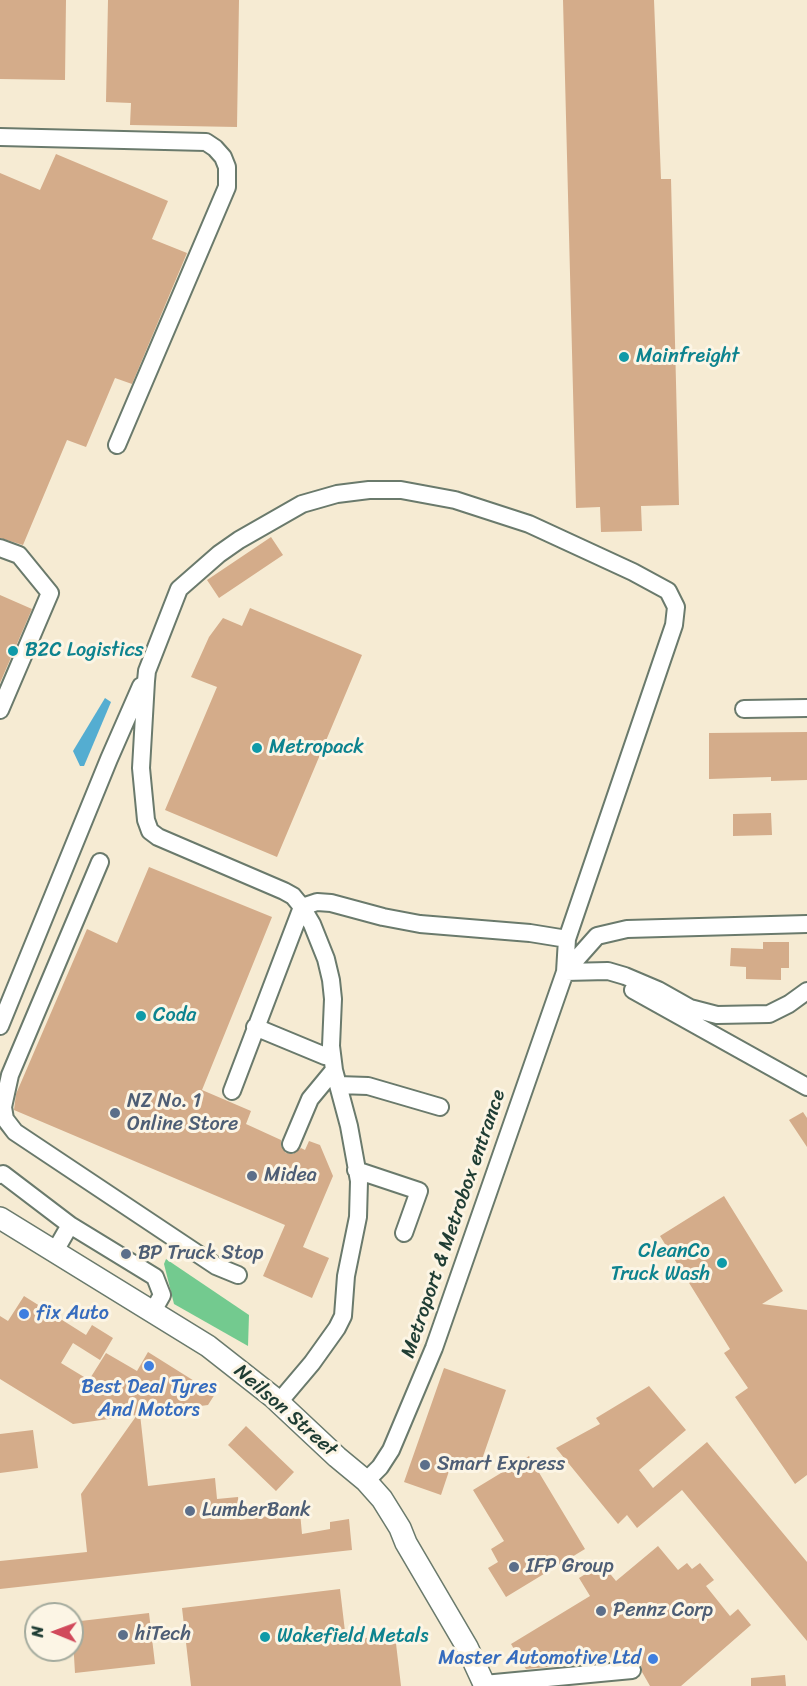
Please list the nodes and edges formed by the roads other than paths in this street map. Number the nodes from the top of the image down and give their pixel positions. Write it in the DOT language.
graph roads {
  1 [pos="0,136"];
  2 [pos="117,445"];
  3 [pos="0,548"];
  4 [pos="149,666"];
  5 [pos="807,708"];
  6 [pos="744,709"];
  7 [pos="0,710"];
  8 [pos="100,862"];
  9 [pos="302,907"];
  10 [pos="807,924"];
  11 [pos="567,939"];
  12 [pos="609,971"];
  13 [pos="565,972"];
  14 [pos="807,991"];
  15 [pos="0,1026"];
  16 [pos="255,1027"];
  17 [pos="335,1071"];
  18 [pos="807,1087"];
  19 [pos="232,1091"];
  20 [pos="440,1107"];
  21 [pos="291,1144"];
  22 [pos="356,1170"];
  23 [pos="0,1175"];
  24 [pos="0,1218"];
  25 [pos="70,1225"];
  26 [pos="404,1233"];
  27 [pos="54,1251"];
  28 [pos="238,1275"];
  29 [pos="153,1311"];
  30 [pos="279,1402"];
  31 [pos="366,1481"];
  32 [pos="632,1670"];
  33 [pos="484,1685"];
  1 -- 2 [label="lane"];
  3 -- 7 [label="lane"];
  4 -- 9 [label="lane"];
  4 -- 11 [label="lane"];
  4 -- 15 [label="lane"];
  5 -- 6 [label="lane"];
  8 -- 28 [label="lane"];
  9 -- 11 [label="lane"];
  9 -- 16 [label="lane"];
  9 -- 17 [label="lane"];
  10 -- 13 [label="lane"];
  11 -- 13 [label="lane"];
  12 -- 13 [label="lane"];
  12 -- 14 [label="lane"];
  12 -- 18 [label="lane"];
  13 -- 31 [label="lane, Metroport & Metrobox entrance"];
  16 -- 17 [label="lane"];
  16 -- 19 [label="lane"];
  17 -- 20 [label="lane"];
  17 -- 21 [label="lane"];
  17 -- 22 [label="lane"];
  22 -- 26 [label="lane"];
  22 -- 30 [label="lane"];
  23 -- 25 [label="lane"];
  24 -- 27 [label="main road, Neilson Street"];
  25 -- 27 [label="lane"];
  25 -- 29 [label="lane"];
  27 -- 29 [label="main road, Neilson Street"];
  29 -- 30 [label="main road, Neilson Street"];
  30 -- 31 [label="main road, Neilson Street"];
  31 -- 33 [label="main road, Neilson Street"];
  32 -- 33 [label="lane"];
}
